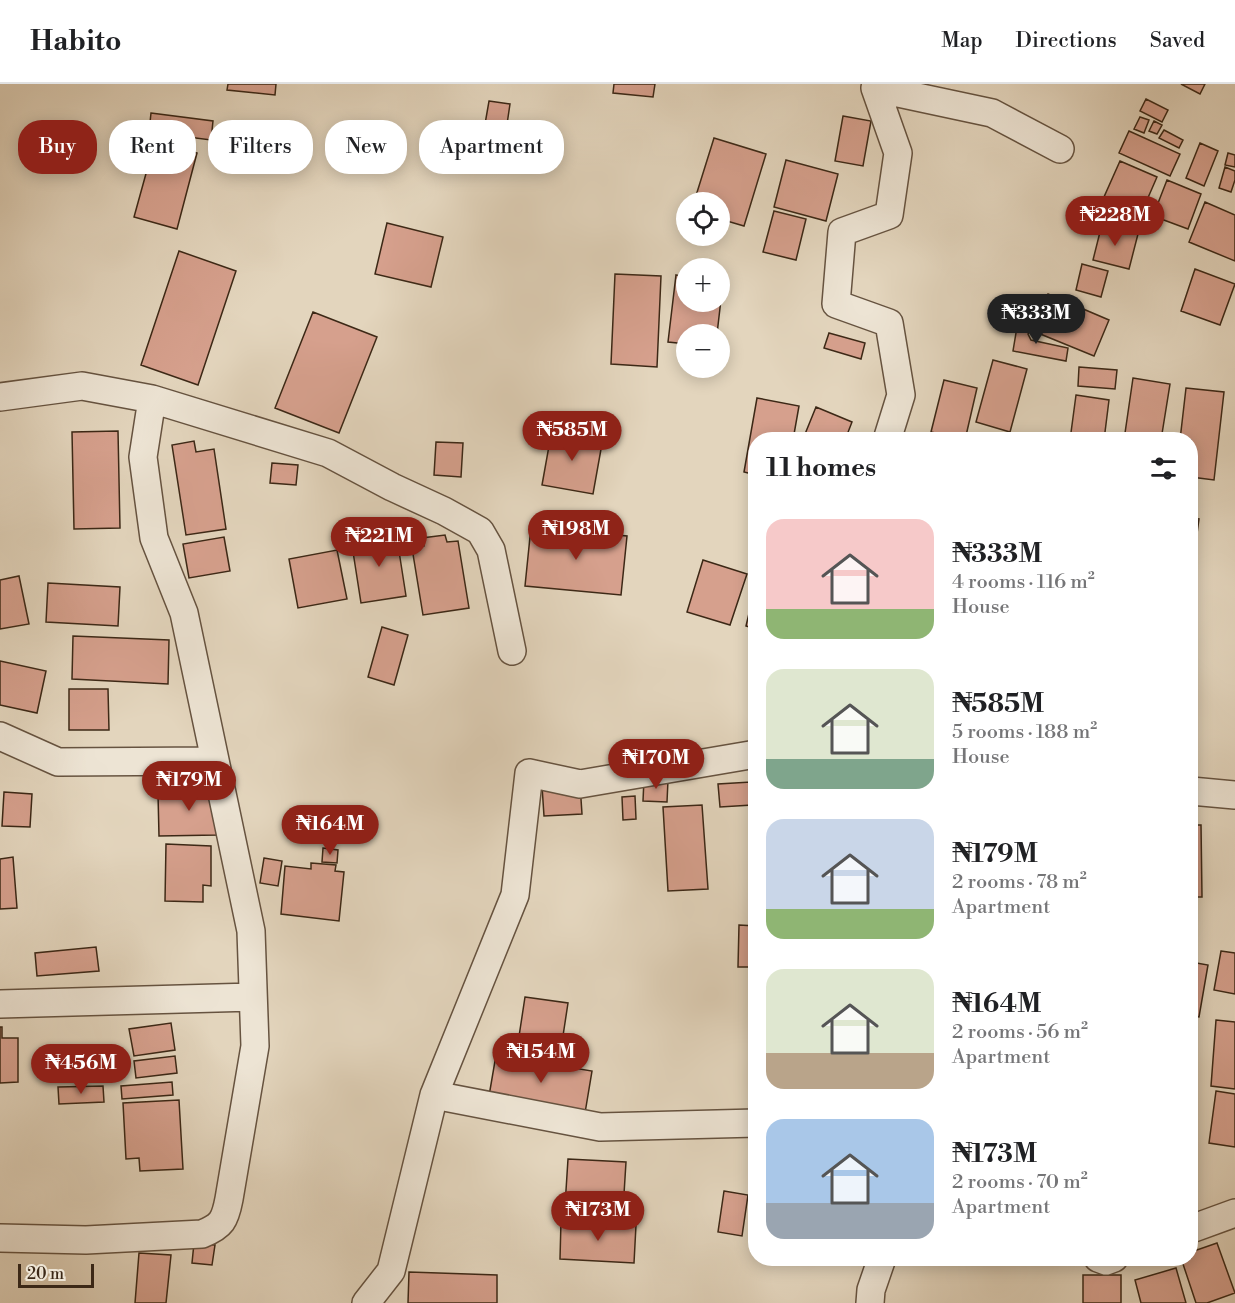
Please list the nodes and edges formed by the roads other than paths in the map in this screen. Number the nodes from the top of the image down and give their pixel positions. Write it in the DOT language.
graph roads {
  1 [pos="876,86"];
  2 [pos="1060,149"];
  3 [pos="0,397"];
  4 [pos="152,399"];
  5 [pos="889,432"];
  6 [pos="512,651"];
  7 [pos="0,736"];
  8 [pos="748,755"];
  9 [pos="215,761"];
  10 [pos="1198,792"];
  11 [pos="1235,795"];
  12 [pos="253,997"];
  13 [pos="0,1004"];
  14 [pos="434,1095"];
  15 [pos="748,1124"];
  16 [pos="1235,1213"];
  17 [pos="1198,1226"];
  18 [pos="0,1238"];
  19 [pos="879,1266"];
  20 [pos="366,1303"];
  21 [pos="870,1303"];
  1 -- 2 [label="street"];
  1 -- 5 [label="street"];
  3 -- 4 [label="street"];
  4 -- 6 [label="street"];
  4 -- 9 [label="street"];
  7 -- 9 [label="street"];
  8 -- 14 [label="street"];
  9 -- 12 [label="street"];
  10 -- 11 [label="street"];
  12 -- 13 [label="street"];
  12 -- 18 [label="street"];
  14 -- 15 [label="street"];
  14 -- 20 [label="street"];
  16 -- 17 [label="street"];
  19 -- 21 [label="street"];
}
